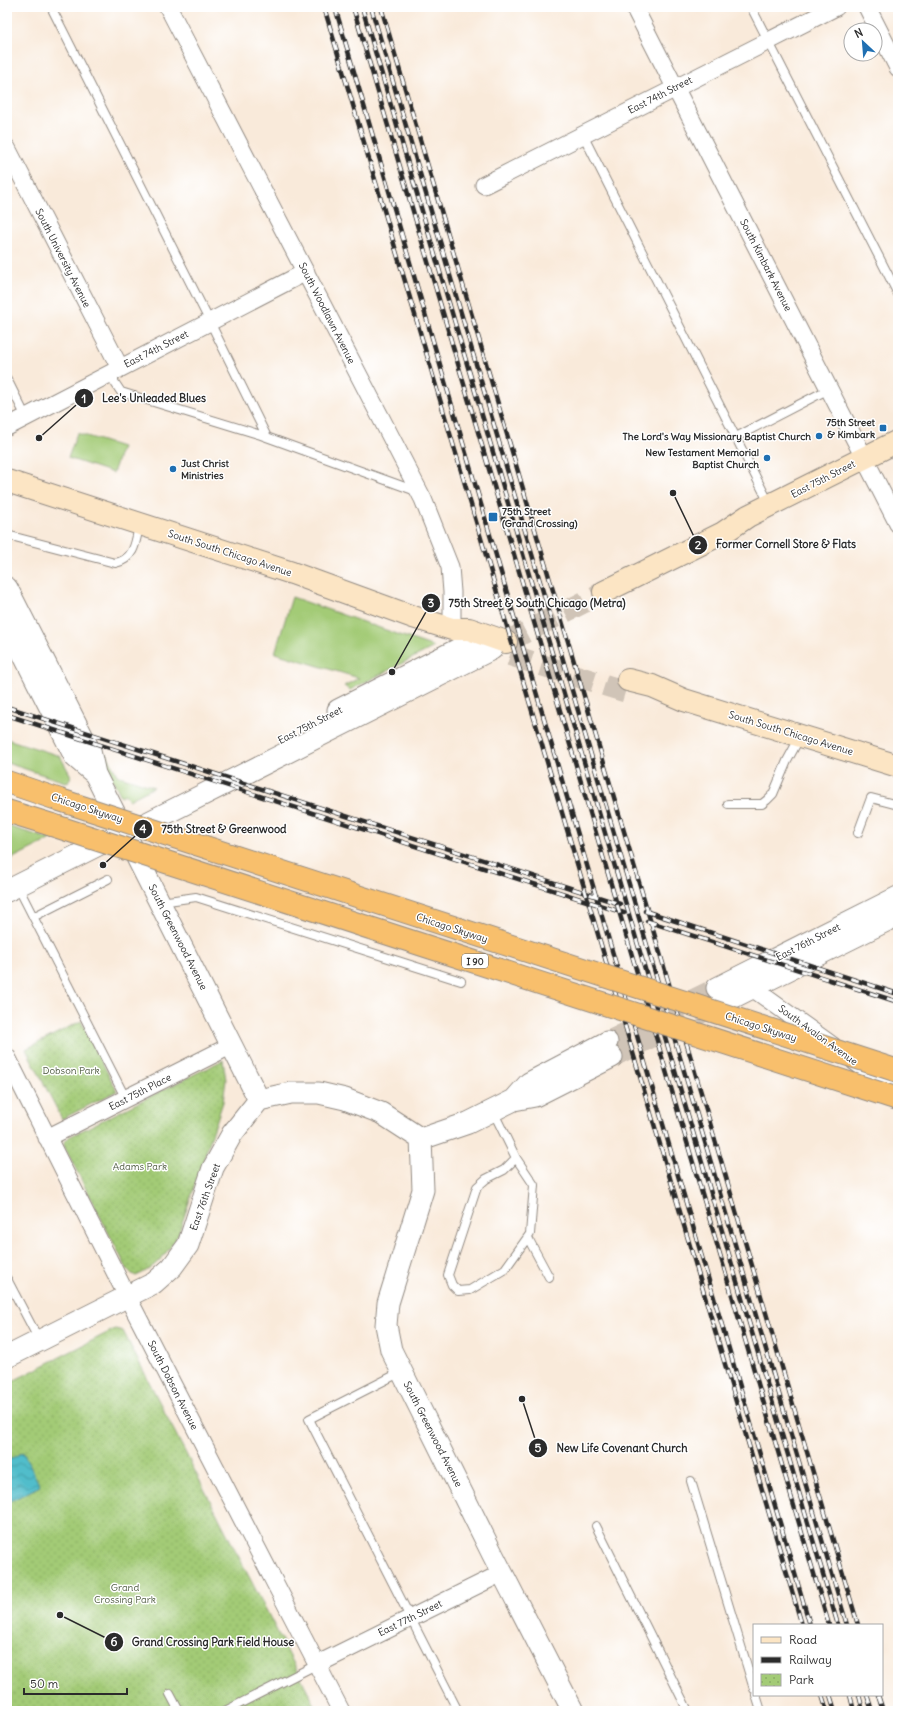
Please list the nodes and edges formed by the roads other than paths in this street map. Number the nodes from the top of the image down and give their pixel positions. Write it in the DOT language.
graph roads {
  1 [pos="51,7"];
  2 [pos="168,7"];
  3 [pos="634,7"];
  4 [pos="751,7"];
  5 [pos="836,7"];
  6 [pos="867,7"];
  7 [pos="768,41"];
  8 [pos="898,68"];
  9 [pos="676,88"];
  10 [pos="583,135"];
  11 [pos="7,148"];
  12 [pos="484,184"];
  13 [pos="306,272"];
  14 [pos="898,294"];
  15 [pos="210,322"];
  16 [pos="115,371"];
  17 [pos="7,379"];
  18 [pos="829,389"];
  19 [pos="26,417"];
  20 [pos="7,427"];
  21 [pos="267,437"];
  22 [pos="736,437"];
  23 [pos="898,441"];
  24 [pos="864,458"];
  25 [pos="7,481"];
  26 [pos="419,492"];
  27 [pos="770,505"];
  28 [pos="139,524"];
  29 [pos="898,524"];
  30 [pos="7,535"];
  31 [pos="602,586"];
  32 [pos="7,588"];
  33 [pos="7,622"];
  34 [pos="452,629"];
  35 [pos="494,642"];
  36 [pos="631,687"];
  37 [pos="800,736"];
  38 [pos="898,766"];
  39 [pos="95,774"];
  40 [pos="7,782"];
  41 [pos="728,804"];
  42 [pos="898,805"];
  43 [pos="7,811"];
  44 [pos="124,832"];
  45 [pos="858,833"];
  46 [pos="108,879"];
  47 [pos="12,888"];
  48 [pos="898,897"];
  49 [pos="160,902"];
  50 [pos="898,915"];
  51 [pos="33,916"];
  52 [pos="461,981"];
  53 [pos="745,982"];
  54 [pos="720,995"];
  55 [pos="232,1045"];
  56 [pos="610,1049"];
  57 [pos="7,1057"];
  58 [pos="898,1071"];
  59 [pos="898,1093"];
  60 [pos="126,1098"];
  61 [pos="898,1099"];
  62 [pos="259,1100"];
  63 [pos="493,1111"];
  64 [pos="47,1138"];
  65 [pos="421,1139"];
  66 [pos="516,1158"];
  67 [pos="528,1238"];
  68 [pos="549,1278"];
  69 [pos="7,1279"];
  70 [pos="127,1296"];
  71 [pos="39,1341"];
  72 [pos="7,1357"];
  73 [pos="402,1372"];
  74 [pos="691,1481"];
  75 [pos="596,1526"];
  76 [pos="502,1573"];
  77 [pos="410,1618"];
  78 [pos="318,1664"];
  79 [pos="753,1687"];
  80 [pos="170,1694"];
  81 [pos="756,1696"];
  82 [pos="179,1711"];
  83 [pos="225,1711"];
  84 [pos="342,1711"];
  85 [pos="458,1711"];
  86 [pos="574,1711"];
  87 [pos="688,1711"];
  88 [pos="760,1711"];
  1 -- 15 [label="lane"];
  2 -- 13 [label="street, South Woodlawn Avenue"];
  3 -- 9 [label="street, South Kimbark Avenue"];
  4 -- 7 [label="lane"];
  5 -- 7 [label="street, East 74th Street"];
  6 -- 8 [label="street"];
  7 -- 9 [label="street, East 74th Street"];
  7 -- 14 [label="lane"];
  9 -- 10 [label="street, East 74th Street"];
  9 -- 18 [label="street, South Kimbark Avenue"];
  10 -- 12 [label="street, East 74th Street"];
  10 -- 22 [label="lane"];
  11 -- 16 [label="street, South University Avenue"];
  13 -- 15 [label="street, East 74th Street"];
  13 -- 26 [label="street, South Woodlawn Avenue"];
  15 -- 16 [label="street, East 74th Street"];
  15 -- 21 [label="lane"];
  16 -- 19 [label="street, East 74th Street"];
  16 -- 21 [label="lane"];
  17 -- 19 [label="lane"];
  18 -- 22 [label="lane"];
  18 -- 24 [label="street, South Kimbark Avenue"];
  19 -- 20 [label="street, East 74th Street"];
  21 -- 26 [label="lane"];
  22 -- 27 [label="lane"];
  23 -- 24 [label="main road, East 75th Street"];
  24 -- 27 [label="main road, East 75th Street"];
  24 -- 29 [label="street, South Kimbark Avenue"];
  25 -- 28 [label="main road, South South Chicago Avenue"];
  26 -- 34 [label="street, South Woodlawn Avenue"];
  27 -- 31 [label="main road, East 75th Street"];
  28 -- 30 [label="lane"];
  28 -- 34 [label="main road, South South Chicago Avenue"];
  32 -- 39 [label="street, South Greenwood Avenue"];
  33 -- 39 [label="street, South Greenwood Avenue"];
  34 -- 35 [label="main road, South South Chicago Avenue"];
  35 -- 44 [label="street, East 75th Street"];
  36 -- 37 [label="main road, South South Chicago Avenue"];
  37 -- 38 [label="main road, South South Chicago Avenue"];
  37 -- 41 [label="lane"];
  39 -- 44 [label="street, South Greenwood Avenue"];
  40 -- 58 [label="highway, Chicago Skyway / I 90, bridge"];
  42 -- 45 [label="lane"];
  43 -- 61 [label="highway, I 90, bridge"];
  44 -- 47 [label="street, East 75th Street"];
  44 -- 49 [label="street, South Greenwood Avenue"];
  46 -- 51 [label="lane"];
  47 -- 51 [label="lane"];
  48 -- 53 [label="street, East 76th Street"];
  49 -- 52 [label="lane"];
  49 -- 55 [label="street, South Greenwood Avenue"];
  50 -- 53 [label="street, East 76th Street"];
  51 -- 60 [label="lane"];
  53 -- 54 [label="street, East 76th Street"];
  53 -- 59 [label="street, South Avalon Avenue"];
  55 -- 60 [label="street, East 75th Place"];
  55 -- 62 [label="street, South Greenwood Avenue"];
  56 -- 63 [label="street"];
  57 -- 64 [label="street, South Dobson Avenue"];
  60 -- 64 [label="street, East 75th Place"];
  62 -- 65 [label="street"];
  62 -- 70 [label="street, East 76th Street"];
  63 -- 65 [label="street"];
  63 -- 66 [label="lane"];
  64 -- 70 [label="street, South Dobson Avenue"];
  65 -- 73 [label="street, South Greenwood Avenue"];
  66 -- 67 [label="lane"];
  66 -- 67 [label="lane"];
  67 -- 68 [label="lane"];
  69 -- 71 [label="lane"];
  70 -- 71 [label="street, East 76th Street"];
  70 -- 78 [label="street, South Dobson Avenue"];
  71 -- 72 [label="street, East 76th Street"];
  73 -- 76 [label="street, South Greenwood Avenue"];
  73 -- 77 [label="lane"];
  74 -- 79 [label="lane"];
  75 -- 87 [label="lane"];
  76 -- 77 [label="street, East 77th Street"];
  76 -- 86 [label="street, South Greenwood Avenue"];
  77 -- 78 [label="street, East 77th Street"];
  77 -- 85 [label="lane"];
  78 -- 83 [label="lane"];
  78 -- 84 [label="street, South Dobson Avenue"];
  80 -- 82 [label="lane"];
  81 -- 88 [label="lane"];
}
